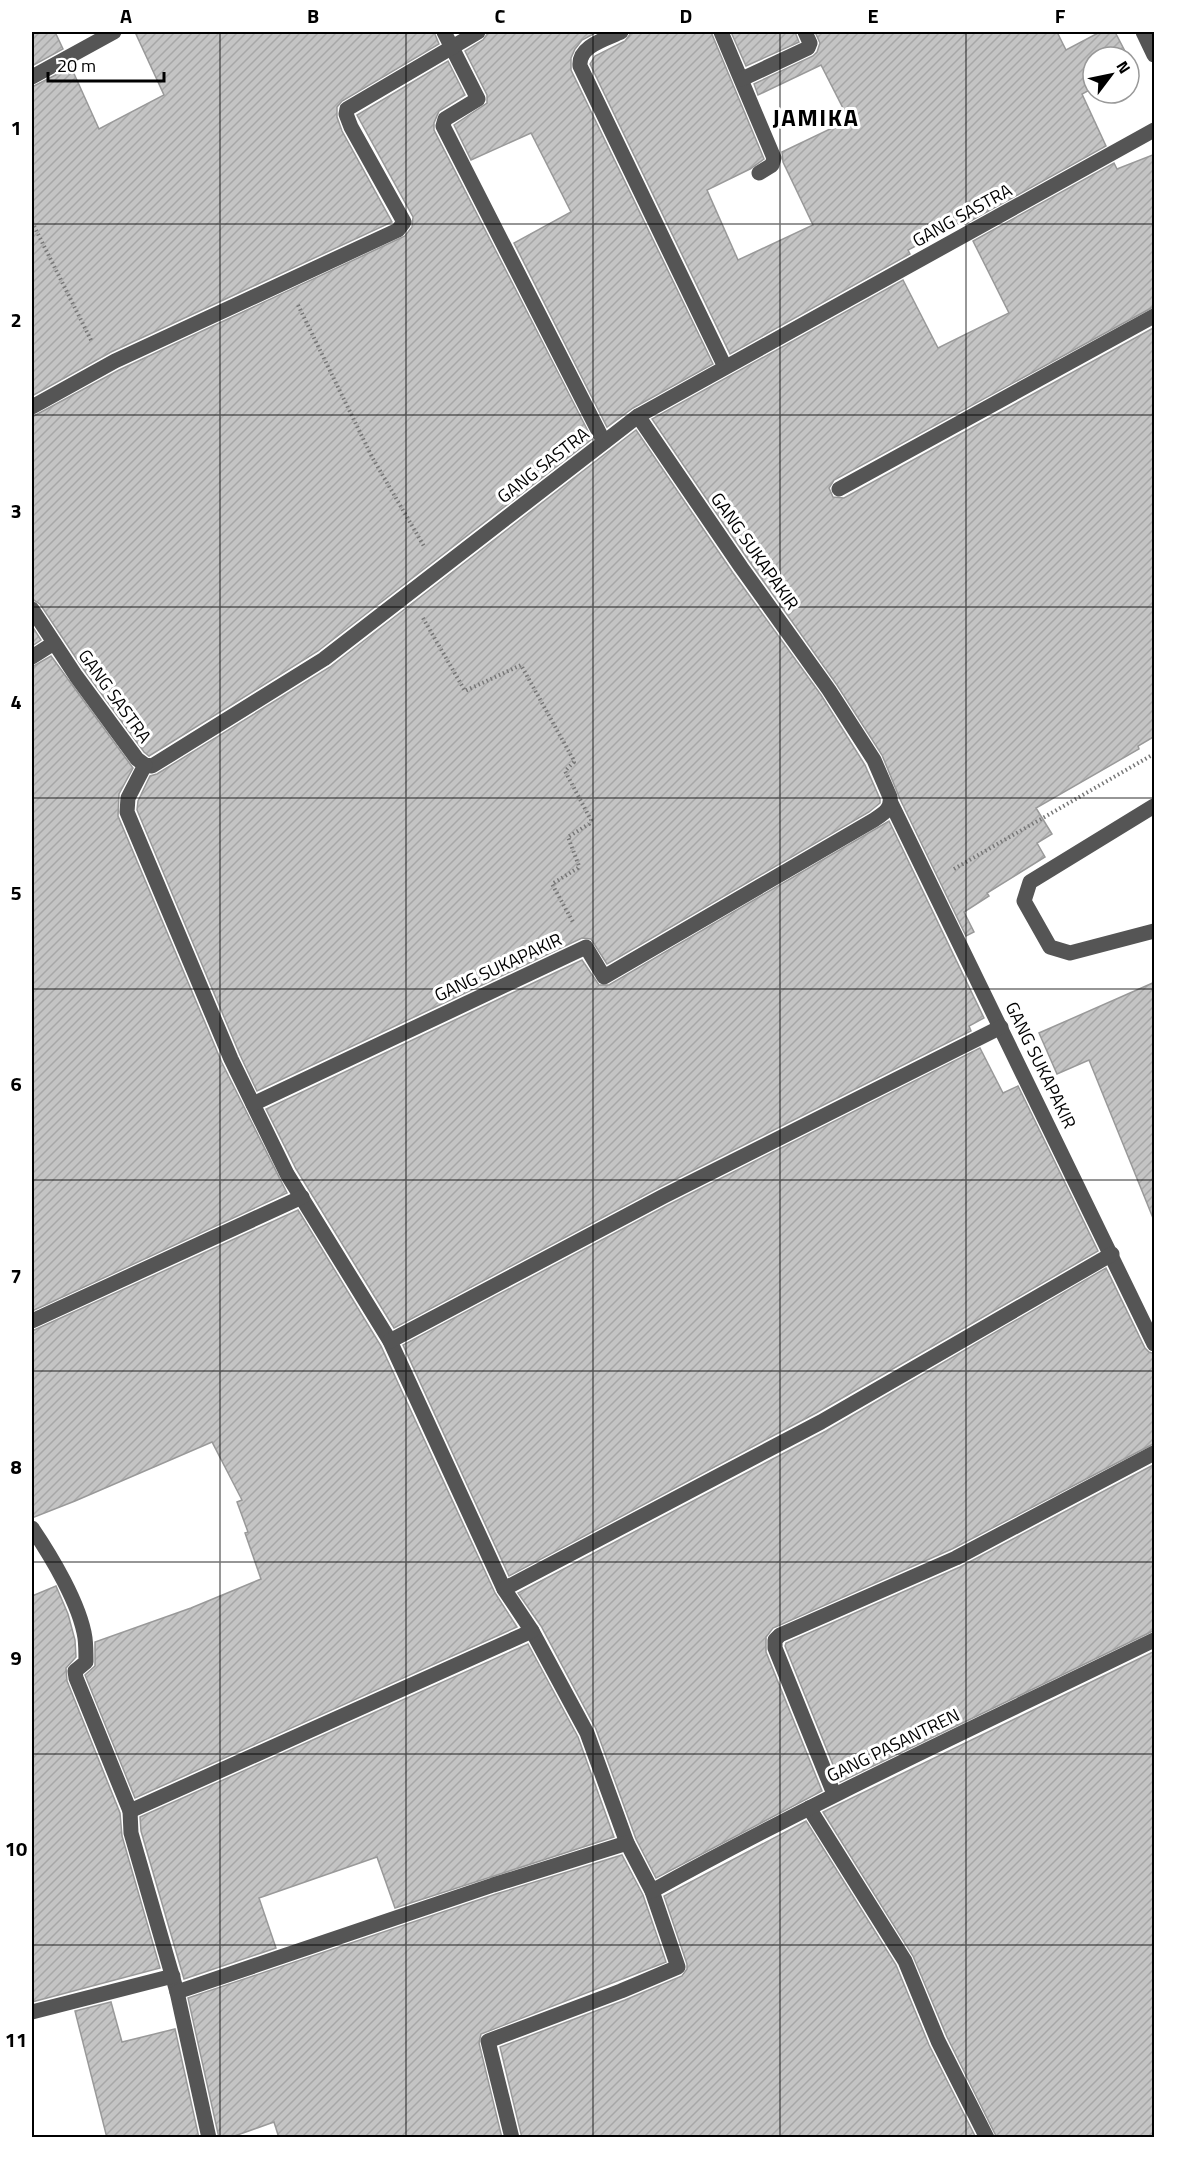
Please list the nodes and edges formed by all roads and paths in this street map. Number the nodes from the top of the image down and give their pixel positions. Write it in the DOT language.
graph roads {
  1 [pos="114,32"];
  2 [pos="444,32"];
  3 [pos="478,32"];
  4 [pos="621,32"];
  5 [pos="721,32"];
  6 [pos="806,32"];
  7 [pos="1143,32"];
  8 [pos="451,47"];
  9 [pos="1155,55"];
  10 [pos="32,77"];
  11 [pos="742,79"];
  12 [pos="1155,130"];
  13 [pos="759,173"];
  14 [pos="32,222"];
  15 [pos="287,283"];
  16 [pos="1155,316"];
  17 [pos="104,367"];
  18 [pos="724,367"];
  19 [pos="32,407"];
  20 [pos="638,416"];
  21 [pos="604,442"];
  22 [pos="839,489"];
  23 [pos="440,570"];
  24 [pos="409,594"];
  25 [pos="32,609"];
  26 [pos="54,643"];
  27 [pos="32,657"];
  28 [pos="1155,754"];
  29 [pos="145,765"];
  30 [pos="891,803"];
  31 [pos="1155,806"];
  32 [pos="930,883"];
  33 [pos="1155,931"];
  34 [pos="586,947"];
  35 [pos="1001,1027"];
  36 [pos="253,1104"];
  37 [pos="302,1197"];
  38 [pos="1112,1254"];
  39 [pos="32,1321"];
  40 [pos="390,1341"];
  41 [pos="1155,1344"];
  42 [pos="1155,1453"];
  43 [pos="32,1528"];
  44 [pos="504,1589"];
  45 [pos="532,1632"];
  46 [pos="1155,1640"];
  47 [pos="834,1794"];
  48 [pos="809,1808"];
  49 [pos="130,1811"];
  50 [pos="627,1843"];
  51 [pos="652,1891"];
  52 [pos="173,1976"];
  53 [pos="177,1992"];
  54 [pos="32,2012"];
  55 [pos="209,2138"];
  56 [pos="512,2138"];
  57 [pos="987,2138"];
  1 -- 10 [label="street"];
  2 -- 8 [label="street"];
  3 -- 8 [label="street"];
  4 -- 18 [label="street"];
  5 -- 11 [label="street"];
  6 -- 11 [label="street"];
  7 -- 9 [label="street"];
  8 -- 15 [label="street"];
  8 -- 21 [label="street"];
  11 -- 13 [label="street"];
  12 -- 18 [label="street, GANG SASTRA"];
  14 -- 17 [label="path"];
  15 -- 17 [label="street"];
  15 -- 23 [label="path"];
  16 -- 22 [label="street"];
  17 -- 19 [label="street"];
  18 -- 20 [label="street, GANG SASTRA"];
  20 -- 21 [label="street, GANG SASTRA"];
  20 -- 30 [label="street, GANG SUKAPAKIR"];
  21 -- 23 [label="street, GANG SASTRA"];
  23 -- 24 [label="street, GANG SASTRA"];
  24 -- 29 [label="street, GANG SASTRA"];
  24 -- 34 [label="path"];
  25 -- 26 [label="street, GANG SASTRA"];
  26 -- 27 [label="street"];
  26 -- 29 [label="street, GANG SASTRA"];
  28 -- 32 [label="path"];
  29 -- 36 [label="street"];
  30 -- 32 [label="street, GANG SUKAPAKIR"];
  30 -- 34 [label="street, GANG SUKAPAKIR"];
  31 -- 33 [label="street"];
  32 -- 35 [label="street, GANG SUKAPAKIR"];
  34 -- 36 [label="street, GANG SUKAPAKIR"];
  35 -- 38 [label="street, GANG SUKAPAKIR"];
  35 -- 40 [label="street"];
  36 -- 37 [label="street"];
  37 -- 39 [label="street"];
  37 -- 40 [label="street"];
  38 -- 41 [label="street, GANG SUKAPAKIR"];
  38 -- 44 [label="street"];
  40 -- 44 [label="street"];
  42 -- 47 [label="street"];
  43 -- 49 [label="street"];
  44 -- 45 [label="street"];
  45 -- 49 [label="street"];
  45 -- 50 [label="street"];
  46 -- 47 [label="street, GANG PASANTREN"];
  47 -- 48 [label="street, GANG PASANTREN"];
  48 -- 51 [label="street, GANG PASANTREN"];
  48 -- 57 [label="street"];
  49 -- 52 [label="street"];
  50 -- 51 [label="street"];
  50 -- 53 [label="street"];
  51 -- 56 [label="street"];
  52 -- 53 [label="street"];
  52 -- 54 [label="street"];
  53 -- 55 [label="street"];
}
